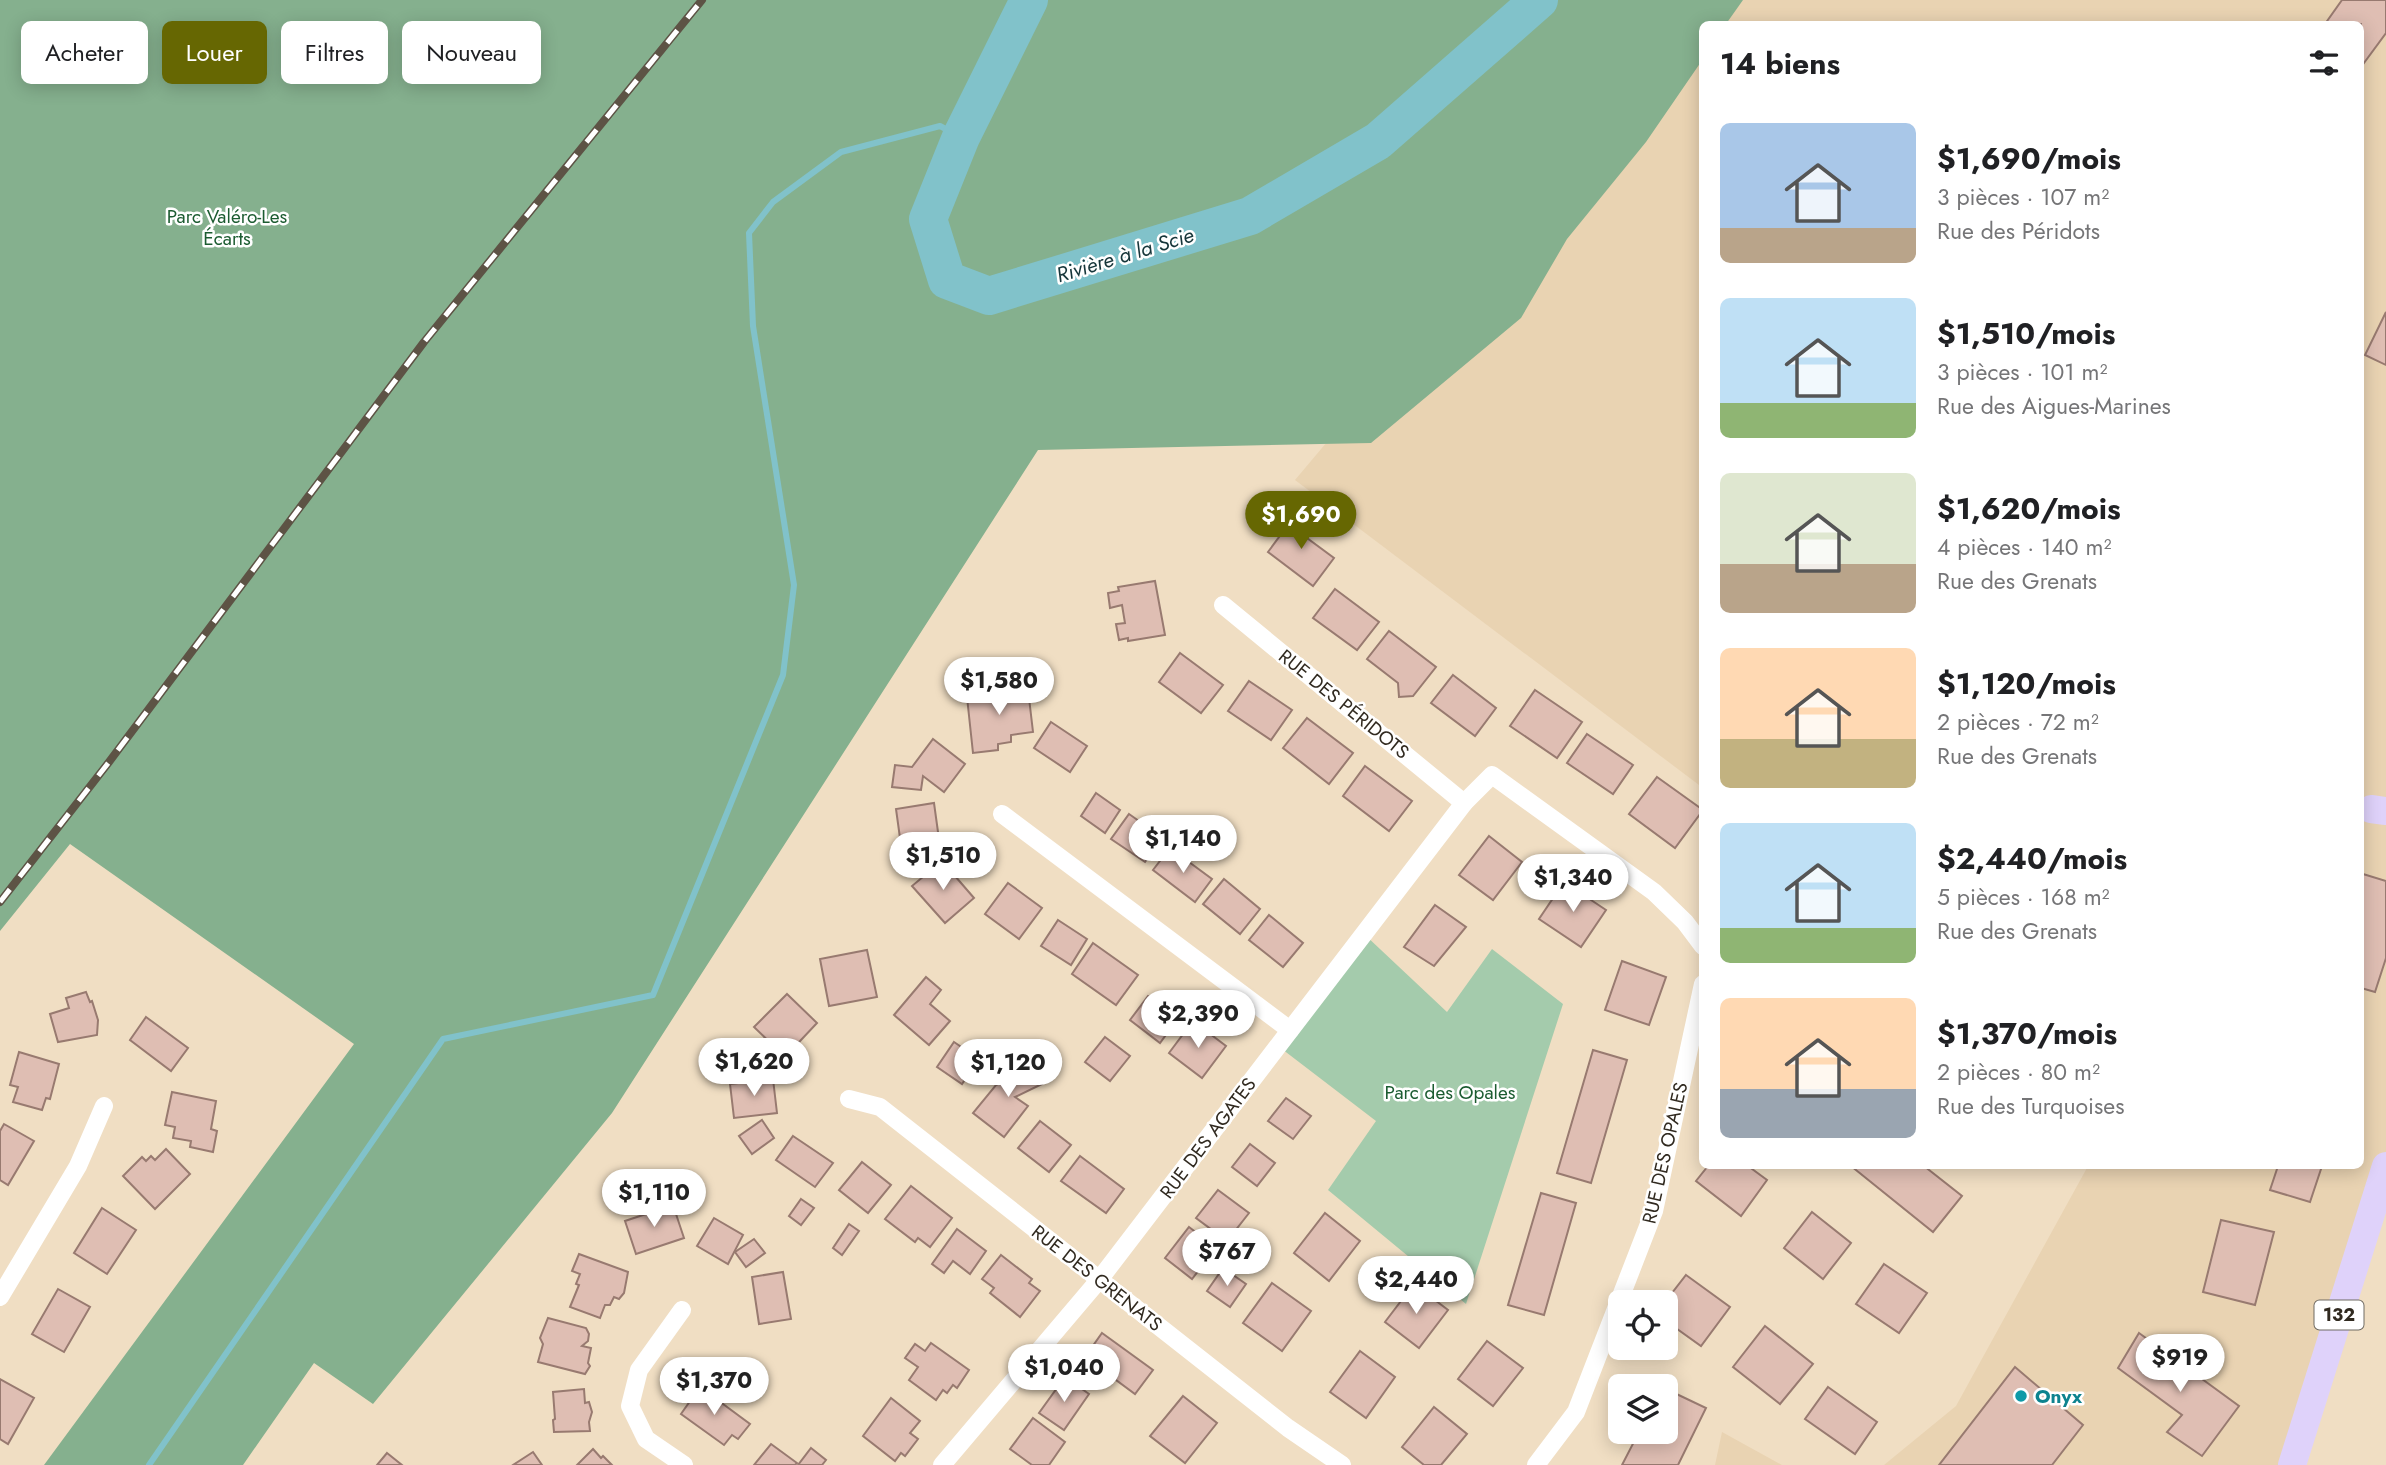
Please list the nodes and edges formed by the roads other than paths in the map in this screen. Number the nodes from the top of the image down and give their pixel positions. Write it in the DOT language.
graph roads {
  1 [pos="1223,606"];
  2 [pos="1464,803"];
  3 [pos="1002,814"];
  4 [pos="1699,941"];
  5 [pos="1699,1003"];
  6 [pos="1290,1030"];
  7 [pos="849,1100"];
  8 [pos="104,1106"];
  9 [pos="2386,1166"];
  10 [pos="2382,1196"];
  11 [pos="1099,1280"];
  12 [pos="0,1297"];
  13 [pos="682,1310"];
  14 [pos="684,1465"];
  15 [pos="942,1465"];
  16 [pos="1342,1465"];
  17 [pos="1536,1465"];
  18 [pos="2292,1465"];
  1 -- 2 [label="street, RUE DES PÉRIDOTS"];
  2 -- 4 [label="street"];
  2 -- 6 [label="street, RUE DES AGATES"];
  3 -- 6 [label="street"];
  5 -- 17 [label="street, RUE DES OPALES"];
  6 -- 11 [label="street, RUE DES AGATES"];
  7 -- 11 [label="street, RUE DES GRENATS"];
  8 -- 12 [label="street"];
  9 -- 10 [label="main road, 132"];
  10 -- 18 [label="main road, 132"];
  11 -- 15 [label="street, RUE DES AGATES"];
  11 -- 16 [label="street, RUE DES GRENATS"];
  13 -- 14 [label="street"];
}
